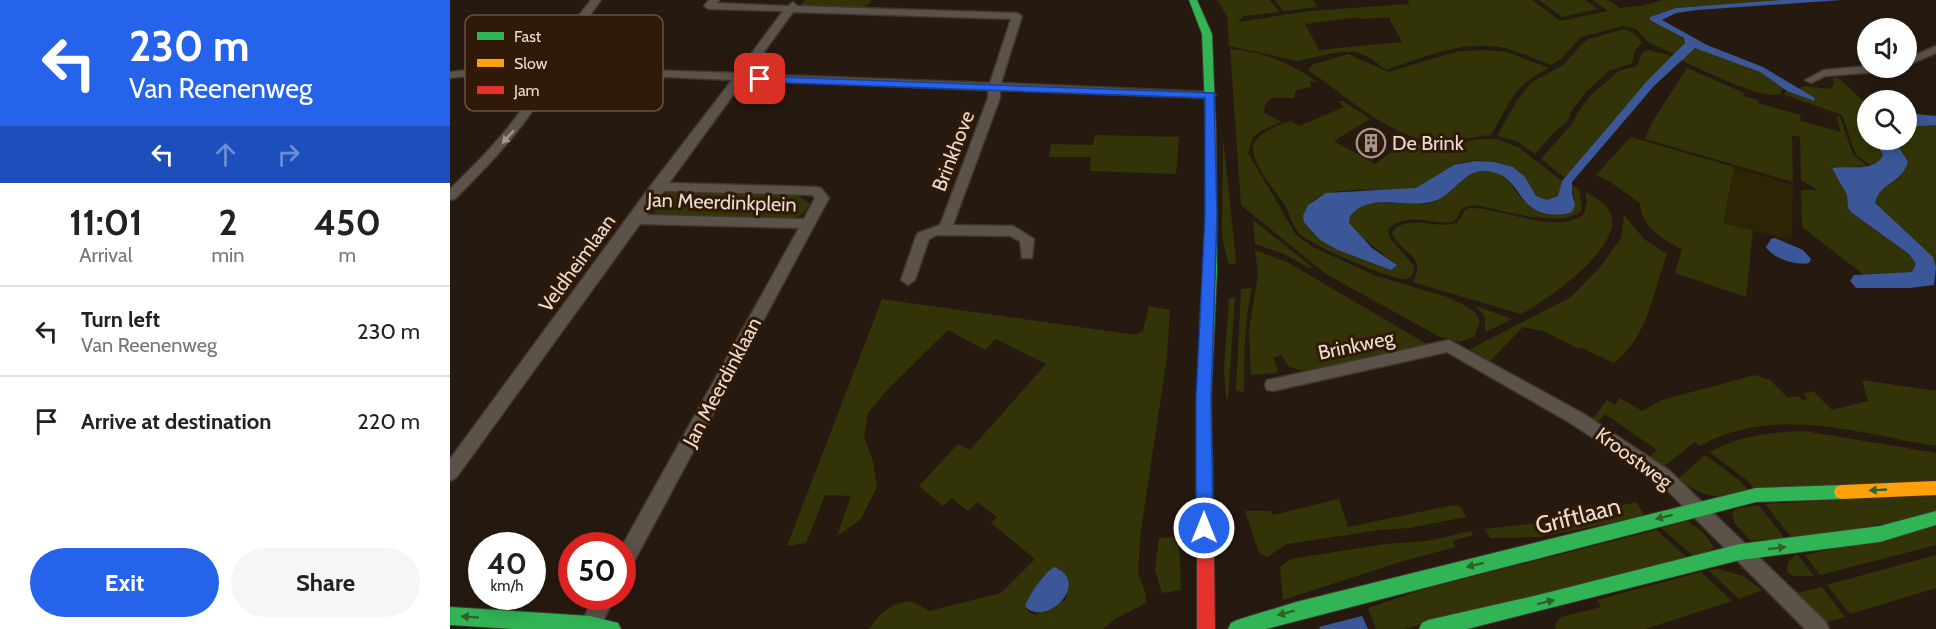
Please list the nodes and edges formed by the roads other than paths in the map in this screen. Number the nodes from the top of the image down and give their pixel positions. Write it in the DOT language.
graph roads {
  1 [pos="596,0"];
  2 [pos="714,0"];
  3 [pos="797,0"];
  4 [pos="875,0"];
  5 [pos="1193,0"];
  6 [pos="789,9"];
  7 [pos="869,10"];
  8 [pos="584,15"];
  9 [pos="1936,49"];
  10 [pos="1917,58"];
  11 [pos="1857,70"];
  12 [pos="465,73"];
  13 [pos="663,74"];
  14 [pos="450,75"];
  15 [pos="737,78"];
  16 [pos="1811,80"];
  17 [pos="994,87"];
  18 [pos="1210,95"];
  19 [pos="528,111"];
  20 [pos="657,187"];
  21 [pos="450,196"];
  22 [pos="822,198"];
  23 [pos="635,219"];
  24 [pos="807,224"];
  25 [pos="945,229"];
  26 [pos="1027,255"];
  27 [pos="908,280"];
  28 [pos="1449,346"];
  29 [pos="1272,385"];
  30 [pos="450,473"];
  31 [pos="1936,488"];
  32 [pos="1696,509"];
  33 [pos="1936,518"];
  34 [pos="636,539"];
  35 [pos="1740,552"];
  36 [pos="598,610"];
  37 [pos="450,616"];
  38 [pos="589,627"];
  39 [pos="612,629"];
  40 [pos="1206,629"];
  41 [pos="1237,629"];
  42 [pos="1428,629"];
  43 [pos="1819,629"];
  1 -- 8 [label="street"];
  2 -- 6 [label="street"];
  3 -- 6 [label="street, Veldheimlaan"];
  4 -- 7 [label="street"];
  5 -- 18 [label="street"];
  6 -- 7 [label="street"];
  6 -- 15 [label="street, Veldheimlaan"];
  7 -- 17 [label="street, Brinkhove"];
  9 -- 10 [label="street"];
  11 -- 16 [label="street"];
  12 -- 14 [label="street"];
  13 -- 15 [label="street"];
  15 -- 17 [label="street"];
  15 -- 20 [label="street, Veldheimlaan"];
  17 -- 18 [label="street"];
  17 -- 25 [label="street, Brinkhove"];
  18 -- 40 [label="street"];
  19 -- 21 [label="street, one-way"];
  20 -- 22 [label="street, Jan Meerdinkplein"];
  20 -- 23 [label="street, Veldheimlaan"];
  22 -- 24 [label="street, Jan Meerdinklaan"];
  23 -- 24 [label="street, Jan Meerdinkplein"];
  23 -- 30 [label="street, Veldheimlaan"];
  24 -- 34 [label="street, Jan Meerdinklaan"];
  25 -- 26 [label="street"];
  25 -- 27 [label="street"];
  28 -- 29 [label="street, Brinkweg"];
  28 -- 32 [label="street, Kroostweg"];
  31 -- 32 [label="street, Griftlaan, one-way"];
  32 -- 35 [label="street, Kroostweg"];
  32 -- 41 [label="street, Griftlaan, one-way"];
  35 -- 33 [label="street, one-way"];
  42 -- 35 [label="street, one-way"];
  35 -- 43 [label="street, Kroostweg"];
  36 -- 38 [label="street"];
  38 -- 37 [label="street, one-way"];
  38 -- 39 [label="street"];
}
